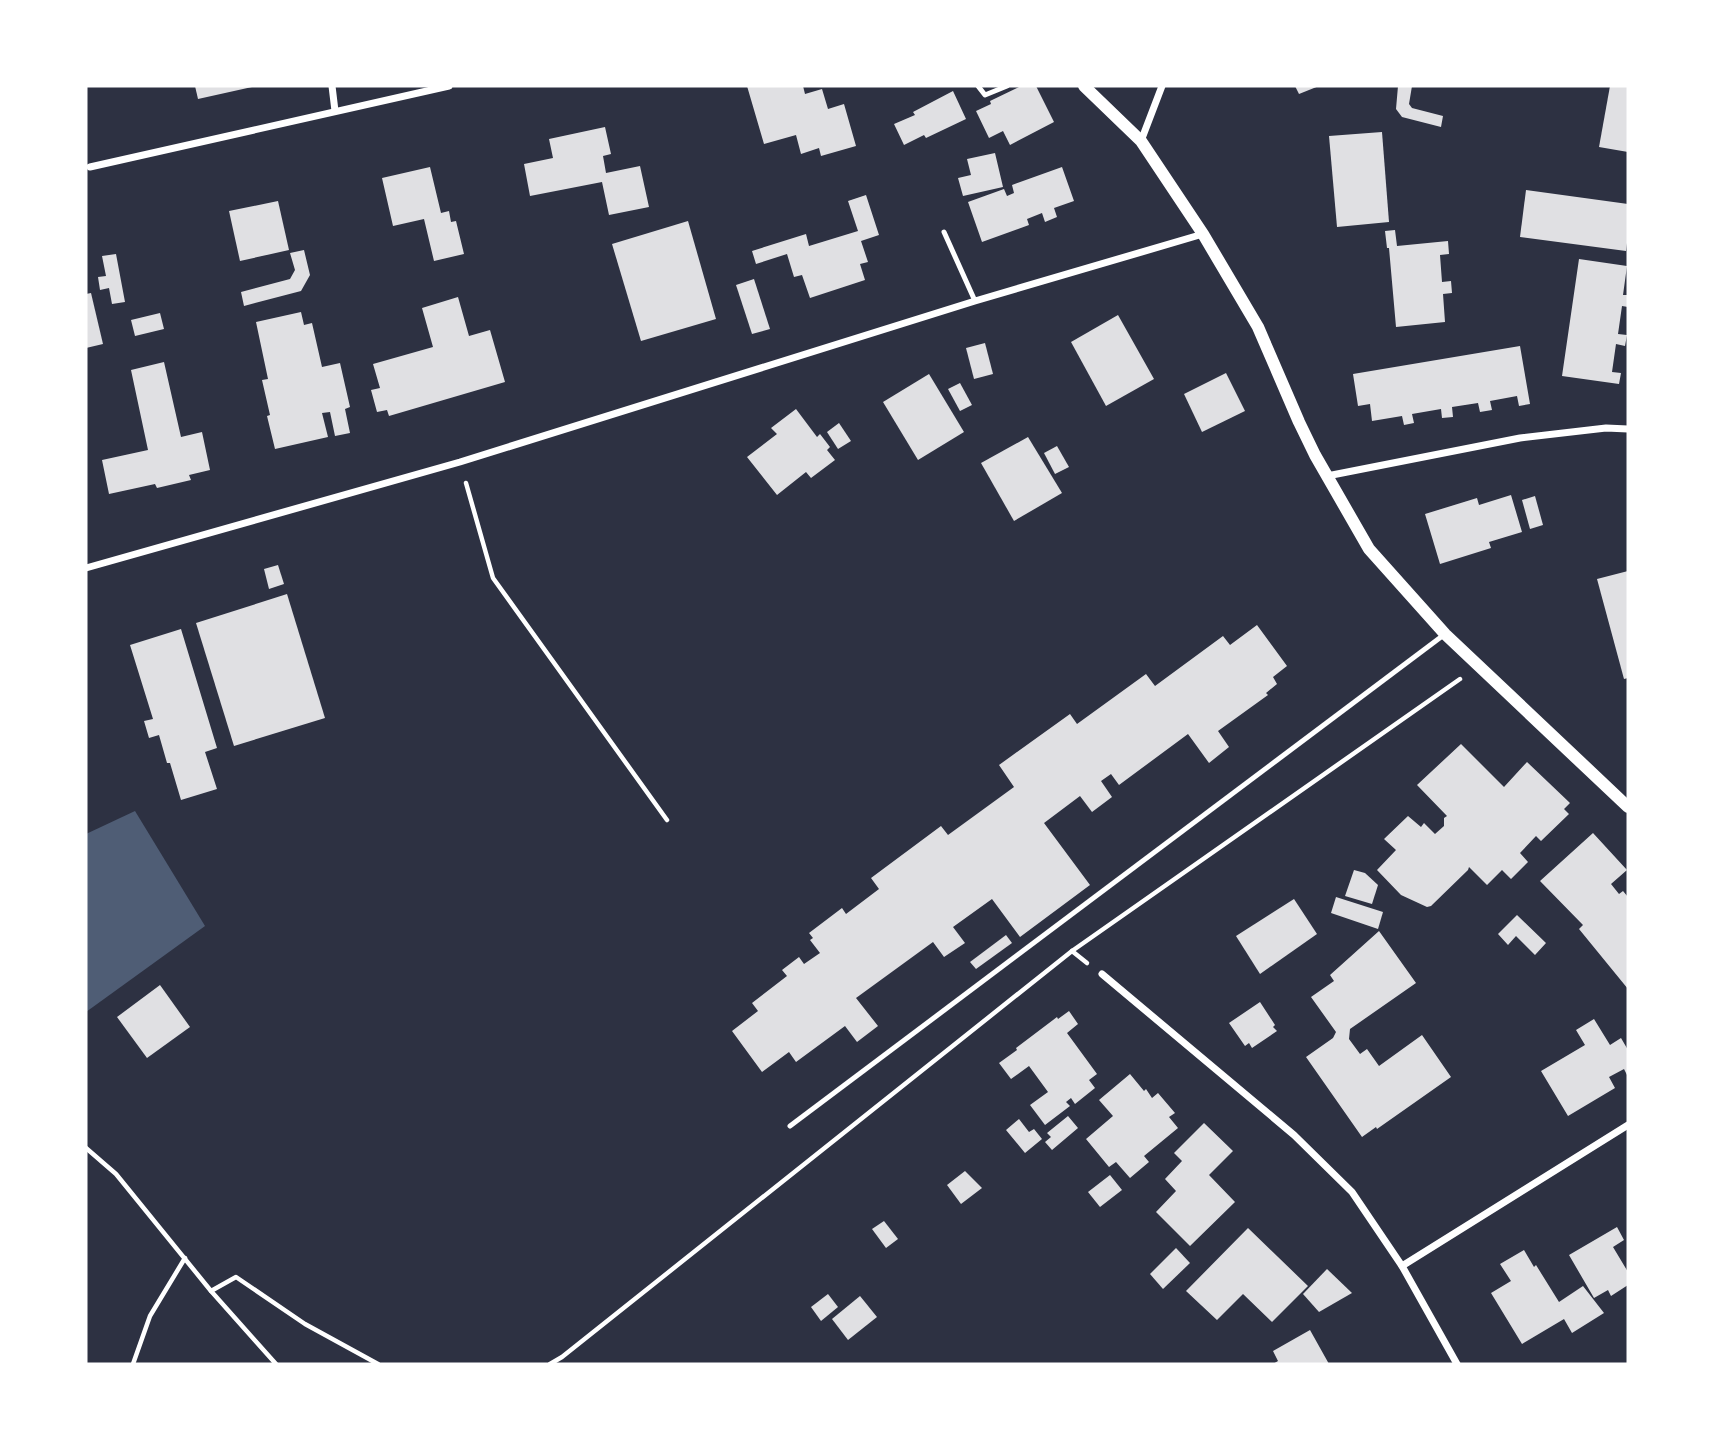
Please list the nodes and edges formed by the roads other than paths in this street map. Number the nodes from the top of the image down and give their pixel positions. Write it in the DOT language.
graph roads {
  1 [pos="332,86"];
  2 [pos="449,86"];
  3 [pos="978,86"];
  4 [pos="1007,86"];
  5 [pos="1084,86"];
  6 [pos="1162,86"];
  7 [pos="335,111"];
  8 [pos="1141,141"];
  9 [pos="90,167"];
  10 [pos="944,232"];
  11 [pos="1203,234"];
  12 [pos="975,301"];
  13 [pos="1628,429"];
  14 [pos="1327,476"];
  15 [pos="86,568"];
  16 [pos="1445,634"];
  17 [pos="1628,807"];
  18 [pos="1102,974"];
  19 [pos="1628,1125"];
  20 [pos="790,1126"];
  21 [pos="1402,1266"];
  22 [pos="1457,1364"];
  1 -- 7 [label="street"];
  2 -- 7 [label="street"];
  3 -- 4 [label="lane"];
  5 -- 8 [label="street"];
  6 -- 8 [label="street"];
  7 -- 9 [label="street"];
  8 -- 11 [label="street"];
  10 -- 12 [label="lane"];
  11 -- 12 [label="street"];
  11 -- 14 [label="street"];
  12 -- 15 [label="street"];
  13 -- 14 [label="street"];
  14 -- 16 [label="street"];
  16 -- 17 [label="street"];
  16 -- 20 [label="lane"];
  18 -- 21 [label="street"];
  19 -- 21 [label="street"];
  21 -- 22 [label="street"];
}
